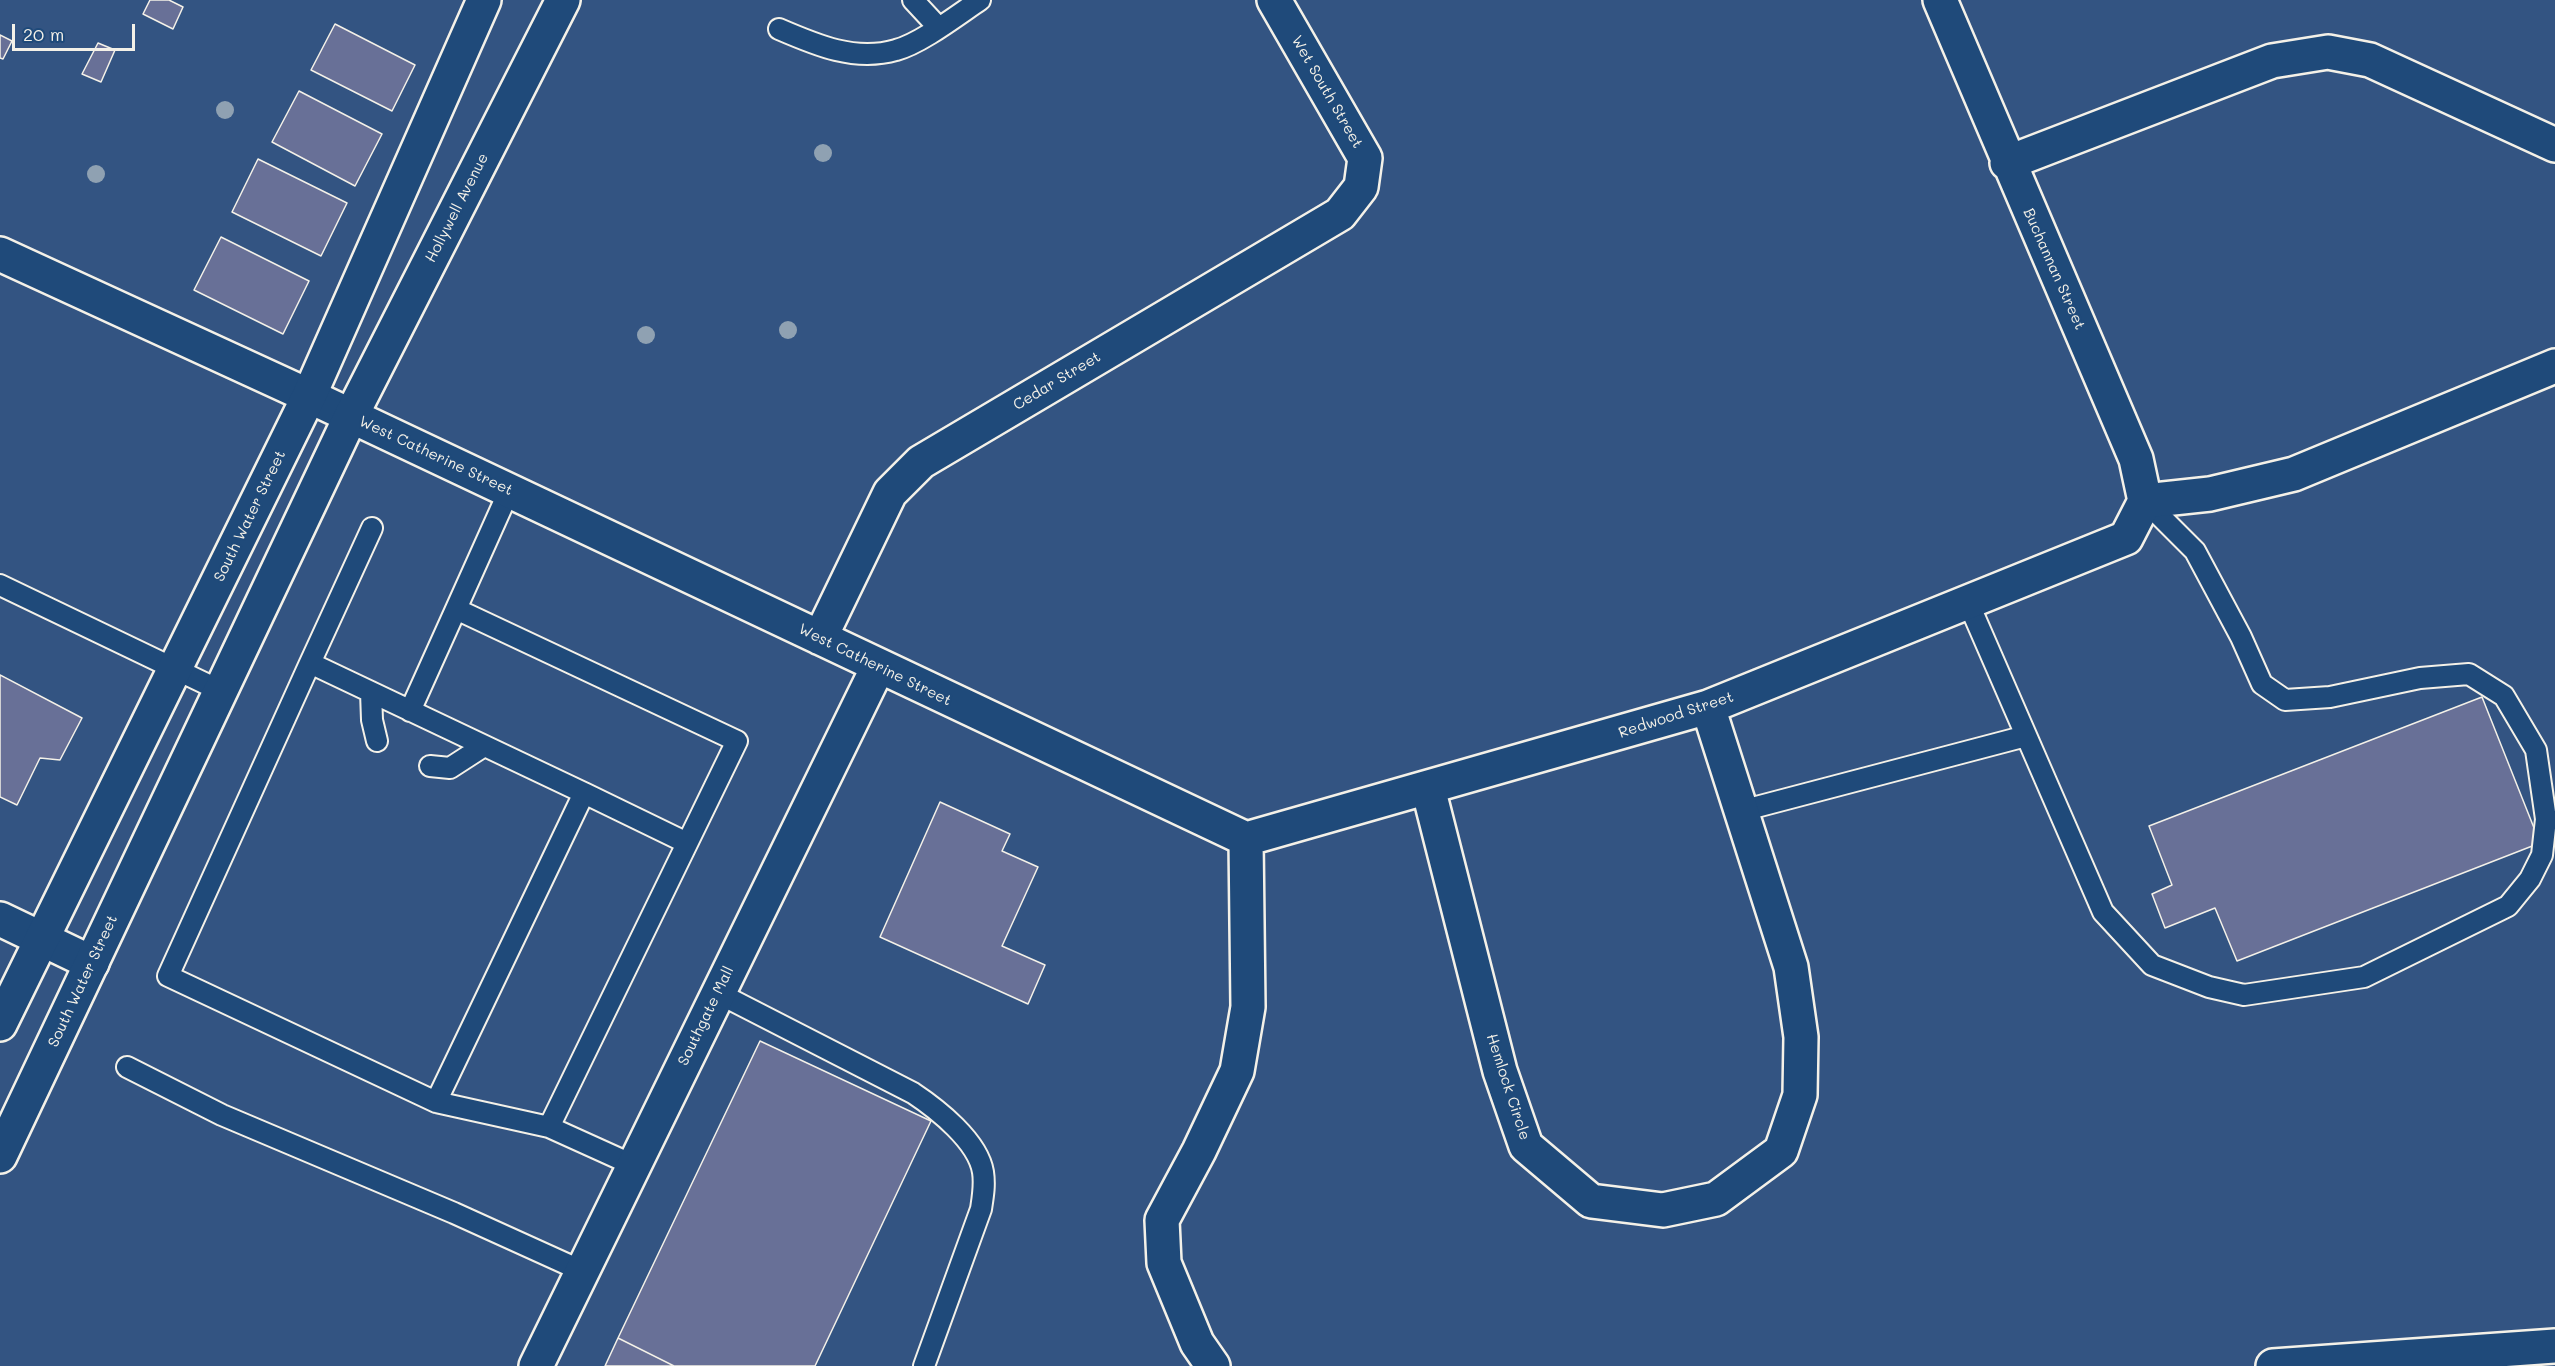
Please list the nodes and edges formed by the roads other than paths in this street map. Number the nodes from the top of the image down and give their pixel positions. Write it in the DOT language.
graph roads {
  1 [pos="484,0"];
  2 [pos="563,0"];
  3 [pos="913,0"];
  4 [pos="980,0"];
  5 [pos="1274,0"];
  6 [pos="1940,0"];
  7 [pos="939,28"];
  8 [pos="779,29"];
  9 [pos="2555,145"];
  10 [pos="2007,163"];
  11 [pos="1361,187"];
  12 [pos="0,254"];
  13 [pos="2555,366"];
  14 [pos="309,396"];
  15 [pos="351,416"];
  16 [pos="509,491"];
  17 [pos="2145,501"];
  18 [pos="372,528"];
  19 [pos="0,585"];
  20 [pos="1968,602"];
  21 [pos="456,609"];
  22 [pos="820,638"];
  23 [pos="310,663"];
  24 [pos="878,667"];
  25 [pos="174,668"];
  26 [pos="221,691"];
  27 [pos="371,692"];
  28 [pos="1708,707"];
  29 [pos="410,711"];
  30 [pos="2026,736"];
  31 [pos="377,741"];
  32 [pos="484,746"];
  33 [pos="430,766"];
  34 [pos="1428,788"];
  35 [pos="584,793"];
  36 [pos="1741,811"];
  37 [pos="1246,839"];
  38 [pos="687,843"];
  39 [pos="0,919"];
  40 [pos="41,937"];
  41 [pos="92,963"];
  42 [pos="718,993"];
  43 [pos="0,1024"];
  44 [pos="127,1067"];
  45 [pos="436,1102"];
  46 [pos="549,1127"];
  47 [pos="0,1156"];
  48 [pos="633,1165"];
  49 [pos="582,1271"];
  50 [pos="2555,1346"];
  51 [pos="536,1366"];
  52 [pos="924,1366"];
  53 [pos="1213,1366"];
  54 [pos="2276,1366"];
  1 -- 14 [label="street, South Water Street"];
  2 -- 15 [label="street, Hollywell Avenue"];
  3 -- 7 [label="lane"];
  4 -- 7 [label="lane"];
  5 -- 11 [label="street, Wet South Street"];
  6 -- 10 [label="street, Buchannan Street"];
  7 -- 8 [label="lane"];
  9 -- 10 [label="street"];
  10 -- 17 [label="street, Buchannan Street"];
  11 -- 22 [label="street, Cedar Street"];
  12 -- 14 [label="street, West Catherine Street"];
  13 -- 17 [label="street"];
  14 -- 15 [label="street, West Catherine Street"];
  14 -- 25 [label="street, South Water Street"];
  15 -- 16 [label="street, West Catherine Street"];
  15 -- 26 [label="street, South Water Street"];
  16 -- 21 [label="lane"];
  16 -- 22 [label="street, West Catherine Street"];
  17 -- 20 [label="street, Redwood Street"];
  17 -- 30 [label="lane"];
  18 -- 23 [label="lane"];
  19 -- 25 [label="lane"];
  20 -- 28 [label="street, Redwood Street"];
  20 -- 30 [label="lane"];
  21 -- 29 [label="lane"];
  21 -- 38 [label="lane"];
  22 -- 24 [label="street, West Catherine Street"];
  23 -- 27 [label="lane"];
  23 -- 45 [label="lane"];
  24 -- 37 [label="street, West Catherine Street"];
  24 -- 42 [label="street, Southgate Mall"];
  25 -- 26 [label="lane"];
  25 -- 40 [label="street, South Water Street"];
  26 -- 41 [label="street, South Water Street"];
  27 -- 29 [label="lane"];
  27 -- 31 [label="lane"];
  28 -- 34 [label="street, Redwood Street"];
  28 -- 36 [label="street, Hemlock Circle"];
  29 -- 32 [label="lane"];
  30 -- 36 [label="lane"];
  32 -- 33 [label="lane"];
  32 -- 35 [label="lane"];
  34 -- 36 [label="street, Hemlock Circle"];
  34 -- 37 [label="street, Redwood Street"];
  35 -- 38 [label="lane"];
  35 -- 45 [label="lane"];
  37 -- 53 [label="street"];
  38 -- 46 [label="lane"];
  39 -- 40 [label="street"];
  40 -- 41 [label="street"];
  40 -- 43 [label="street, South Water Street"];
  41 -- 47 [label="street, South Water Street"];
  42 -- 48 [label="street, Southgate Mall"];
  42 -- 52 [label="lane"];
  44 -- 49 [label="lane"];
  45 -- 46 [label="lane"];
  46 -- 48 [label="lane"];
  48 -- 49 [label="street, Southgate Mall"];
  49 -- 51 [label="street, Southgate Mall"];
  50 -- 54 [label="street"];
}
